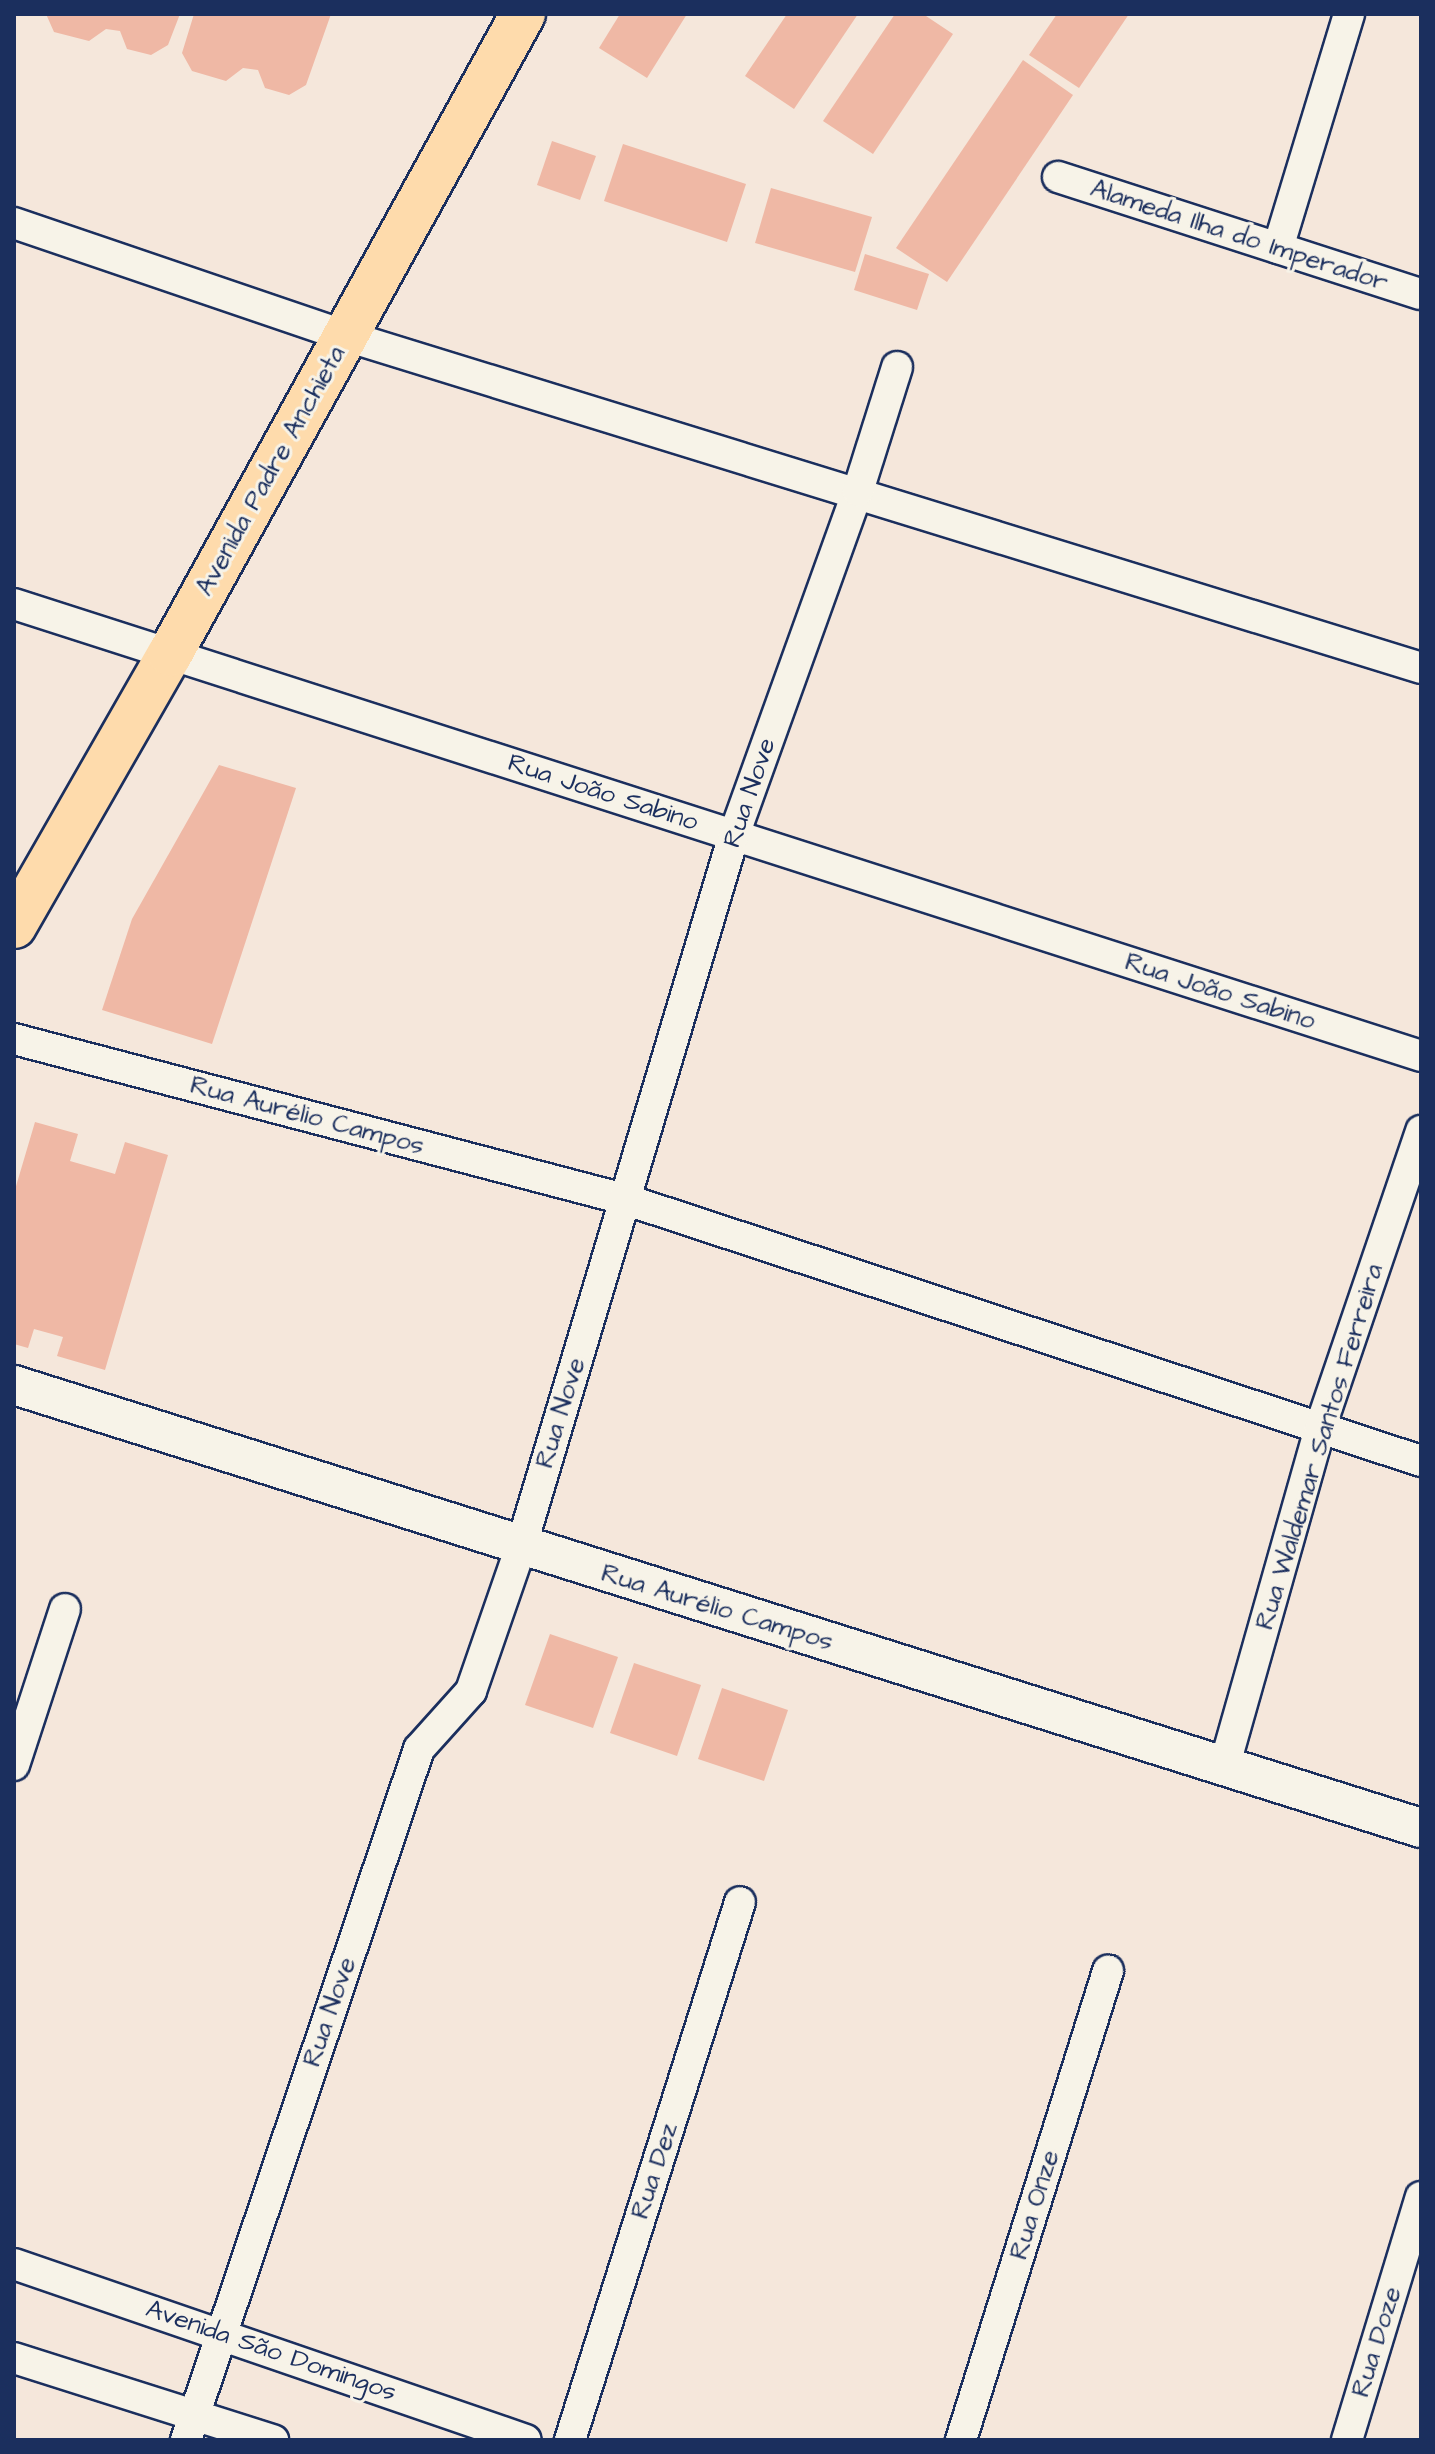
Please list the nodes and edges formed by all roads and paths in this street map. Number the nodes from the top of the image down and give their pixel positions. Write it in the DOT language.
graph roads {
  1 [pos="523,14"];
  2 [pos="1349,14"];
  3 [pos="1058,177"];
  4 [pos="14,223"];
  5 [pos="1278,248"];
  6 [pos="1421,294"];
  7 [pos="346,336"];
  8 [pos="897,367"];
  9 [pos="858,491"];
  10 [pos="14,604"];
  11 [pos="170,654"];
  12 [pos="1421,668"];
  13 [pos="734,835"];
  14 [pos="14,926"];
  15 [pos="14,1039"];
  16 [pos="1421,1056"];
  17 [pos="1421,1131"];
  18 [pos="624,1199"];
  19 [pos="14,1385"];
  20 [pos="1320,1428"];
  21 [pos="1421,1461"];
  22 [pos="521,1547"];
  23 [pos="65,1609"];
  24 [pos="1225,1764"];
  25 [pos="14,1765"];
  26 [pos="1421,1828"];
  27 [pos="740,1902"];
  28 [pos="1108,1970"];
  29 [pos="1421,2197"];
  30 [pos="14,2264"];
  31 [pos="222,2332"];
  32 [pos="14,2358"];
  33 [pos="190,2428"];
  34 [pos="273,2440"];
  35 [pos="526,2440"];
  36 [pos="570,2440"];
  37 [pos="961,2440"];
  38 [pos="1347,2440"];
  1 -- 7 [label="main road, Avenida Padre Anchieta"];
  2 -- 5 [label="street"];
  3 -- 5 [label="street, Alameda Ilha do Imperador"];
  4 -- 7 [label="street"];
  5 -- 6 [label="street, Alameda Ilha do Imperador"];
  7 -- 9 [label="street"];
  7 -- 11 [label="main road, Avenida Padre Anchieta"];
  8 -- 9 [label="street, Rua Nove"];
  9 -- 12 [label="street"];
  9 -- 13 [label="street, Rua Nove"];
  10 -- 11 [label="street, Rua João Sabino"];
  11 -- 13 [label="street, Rua João Sabino"];
  11 -- 14 [label="main road, Avenida Padre Anchieta"];
  13 -- 16 [label="street, Rua João Sabino"];
  13 -- 18 [label="street, Rua Nove"];
  15 -- 18 [label="street, Rua Aurélio Campos"];
  17 -- 20 [label="street, Rua Waldemar Santos Ferreira"];
  18 -- 20 [label="street, Rua Aurélio Campos"];
  18 -- 22 [label="street, Rua Nove"];
  19 -- 22 [label="street, Rua Aurélio Campos"];
  20 -- 21 [label="street, Rua Aurélio Campos"];
  20 -- 24 [label="street, Rua Waldemar Santos Ferreira"];
  22 -- 24 [label="street, Rua Aurélio Campos"];
  22 -- 31 [label="street, Rua Nove"];
  23 -- 25 [label="street"];
  24 -- 26 [label="street, Rua Aurélio Campos"];
  27 -- 36 [label="street, Rua Dez"];
  28 -- 37 [label="street, Rua Onze"];
  29 -- 38 [label="street, Rua Doze"];
  30 -- 31 [label="street, Avenida São Domingos"];
  31 -- 33 [label="street, Rua Nove"];
  31 -- 35 [label="street, Avenida São Domingos"];
  32 -- 33 [label="street"];
  33 -- 34 [label="street"];
}
